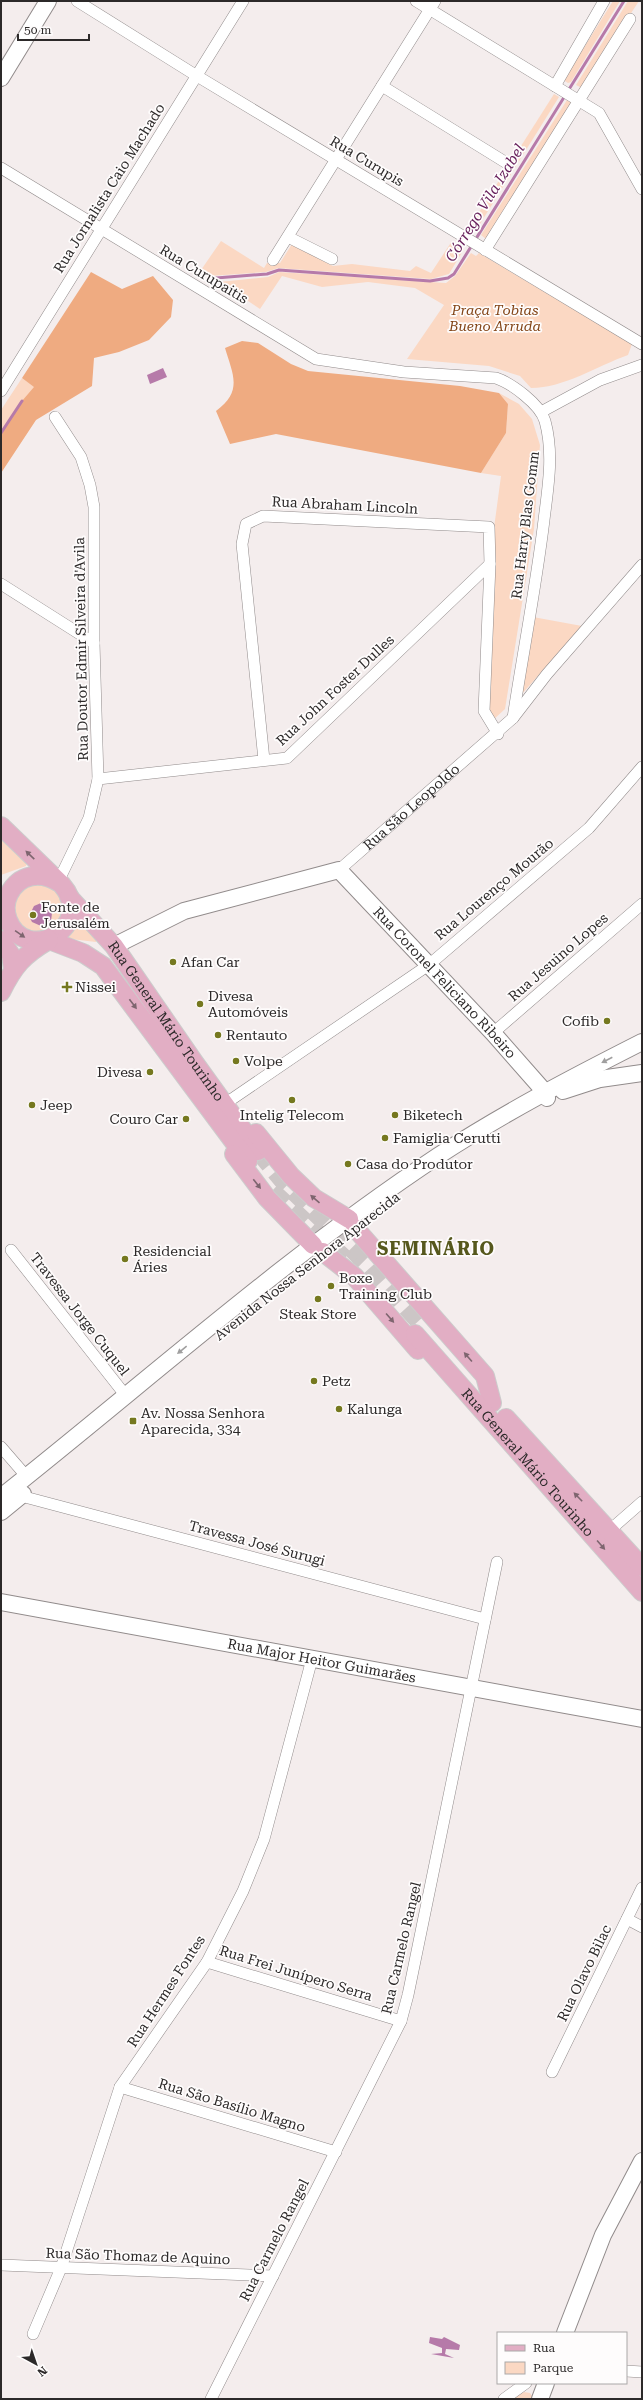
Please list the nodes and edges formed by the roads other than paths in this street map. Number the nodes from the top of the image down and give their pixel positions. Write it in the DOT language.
graph roads {
  1 [pos="48,1"];
  2 [pos="78,1"];
  3 [pos="243,1"];
  4 [pos="416,1"];
  5 [pos="604,1"];
  6 [pos="432,5"];
  7 [pos="630,19"];
  8 [pos="197,76"];
  9 [pos="1,78"];
  10 [pos="382,86"];
  11 [pos="559,88"];
  12 [pos="576,99"];
  13 [pos="336,159"];
  14 [pos="504,162"];
  15 [pos="1,168"];
  16 [pos="642,189"];
  17 [pos="101,229"];
  18 [pos="288,237"];
  19 [pos="483,248"];
  20 [pos="332,259"];
  21 [pos="273,260"];
  22 [pos="642,344"];
  23 [pos="642,365"];
  24 [pos="2,385"];
  25 [pos="541,412"];
  26 [pos="55,418"];
  27 [pos="489,527"];
  28 [pos="490,564"];
  29 [pos="642,565"];
  30 [pos="1,584"];
  31 [pos="94,643"];
  32 [pos="513,718"];
  33 [pos="498,734"];
  34 [pos="264,760"];
  35 [pos="642,767"];
  36 [pos="98,779"];
  37 [pos="1,826"];
  38 [pos="340,870"];
  39 [pos="58,882"];
  40 [pos="69,897"];
  41 [pos="642,904"];
  42 [pos="3,909"];
  43 [pos="1,940"];
  44 [pos="49,940"];
  45 [pos="114,946"];
  46 [pos="75,950"];
  47 [pos="430,964"];
  48 [pos="12,969"];
  49 [pos="1,992"];
  50 [pos="493,1033"];
  51 [pos="642,1042"];
  52 [pos="188,1066"];
  53 [pos="642,1073"];
  54 [pos="545,1095"];
  55 [pos="232,1099"];
  56 [pos="253,1156"];
  57 [pos="352,1223"];
  58 [pos="318,1249"];
  59 [pos="11,1250"];
  60 [pos="419,1330"];
  61 [pos="126,1396"];
  62 [pos="488,1406"];
  63 [pos="1,1447"];
  64 [pos="27,1477"];
  65 [pos="21,1496"];
  66 [pos="1,1497"];
  67 [pos="642,1502"];
  68 [pos="1,1512"];
  69 [pos="610,1530"];
  70 [pos="497,1562"];
  71 [pos="642,1567"];
  72 [pos="642,1592"];
  73 [pos="1,1602"];
  74 [pos="485,1619"];
  75 [pos="312,1659"];
  76 [pos="471,1688"];
  77 [pos="642,1719"];
  78 [pos="642,1888"];
  79 [pos="627,1919"];
  80 [pos="642,1927"];
  81 [pos="206,1962"];
  82 [pos="401,2021"];
  83 [pos="552,2072"];
  84 [pos="120,2087"];
  85 [pos="336,2152"];
  86 [pos="639,2171"];
  87 [pos="1,2265"];
  88 [pos="61,2268"];
  89 [pos="273,2276"];
  90 [pos="565,2332"];
  91 [pos="33,2334"];
  92 [pos="627,2371"];
  93 [pos="642,2372"];
  94 [pos="525,2384"];
  95 [pos="546,2384"];
  96 [pos="210,2399"];
  97 [pos="504,2399"];
  98 [pos="540,2399"];
  1 -- 9 [label="main road"];
  2 -- 8 [label="street, Rua Curupis"];
  3 -- 8 [label="street, Rua Jornalista Caio Machado"];
  4 -- 6 [label="street"];
  5 -- 11 [label="street"];
  6 -- 10 [label="street"];
  6 -- 11 [label="street"];
  7 -- 12 [label="street"];
  8 -- 13 [label="street, Rua Curupis"];
  8 -- 17 [label="street, Rua Jornalista Caio Machado"];
  10 -- 13 [label="street"];
  10 -- 14 [label="street"];
  11 -- 12 [label="street"];
  12 -- 16 [label="street"];
  12 -- 19 [label="street"];
  13 -- 18 [label="street"];
  13 -- 19 [label="street, Rua Curupis"];
  15 -- 17 [label="street, Rua Curupaitis"];
  17 -- 24 [label="street, Rua Jornalista Caio Machado"];
  17 -- 25 [label="street, Rua Curupaitis"];
  18 -- 20 [label="street"];
  18 -- 21 [label="street"];
  19 -- 22 [label="street, Rua Curupis"];
  23 -- 25 [label="street"];
  25 -- 32 [label="street, Rua Harry Blas Gomm"];
  26 -- 31 [label="street, Rua Doutor Edmir Silveira d'Avila"];
  27 -- 28 [label="street, Rua Harry Blas Gomm"];
  27 -- 34 [label="street, Rua Abraham Lincoln"];
  28 -- 33 [label="street, Rua Harry Blas Gomm"];
  28 -- 34 [label="street, Rua John Foster Dulles"];
  29 -- 32 [label="street, Rua São Leopoldo"];
  30 -- 31 [label="street"];
  31 -- 36 [label="street, Rua Doutor Edmir Silveira d'Avila"];
  32 -- 33 [label="street, Rua São Leopoldo"];
  33 -- 38 [label="street, Rua São Leopoldo"];
  34 -- 36 [label="street, Rua John Foster Dulles"];
  35 -- 47 [label="street, Rua Lourenço Mourão"];
  36 -- 39 [label="street, Rua Doutor Edmir Silveira d'Avila"];
  39 -- 37 [label="main road, one-way"];
  38 -- 45 [label="main road, Rua São Leopoldo"];
  38 -- 47 [label="main road, Rua Coronel Feliciano Ribeiro"];
  39 -- 40 [label="main road"];
  39 -- 42 [label="main road"];
  40 -- 44 [label="main road"];
  40 -- 45 [label="main road, Rua General Mário Tourinho"];
  41 -- 50 [label="street, Rua Jesuino Lopes"];
  42 -- 44 [label="main road, one-way"];
  43 -- 48 [label="main road"];
  44 -- 46 [label="main road, Rua General Mário Tourinho"];
  44 -- 48 [label="main road"];
  45 -- 46 [label="main road"];
  45 -- 52 [label="main road, Rua General Mário Tourinho"];
  46 -- 52 [label="main road, Rua General Mário Tourinho, one-way"];
  47 -- 50 [label="main road, Rua Coronel Feliciano Ribeiro"];
  47 -- 55 [label="street, Rua Lourenço Mourão"];
  48 -- 49 [label="main road"];
  50 -- 54 [label="main road, Rua Coronel Feliciano Ribeiro"];
  51 -- 54 [label="main road, one-way"];
  52 -- 55 [label="main road"];
  52 -- 56 [label="main road, Rua General Mário Tourinho"];
  52 -- 58 [label="main road, one-way"];
  53 -- 54 [label="main road, Avenida Nossa Senhora Aparecida"];
  54 -- 57 [label="main road, Avenida Nossa Senhora Aparecida"];
  57 -- 55 [label="main road, one-way"];
  57 -- 58 [label="main road, Avenida Nossa Senhora Aparecida"];
  62 -- 57 [label="main road, one-way"];
  58 -- 61 [label="main road, Avenida Nossa Senhora Aparecida, one-way"];
  58 -- 62 [label="main road, one-way"];
  58 -- 65 [label="main road, Avenida Nossa Senhora Aparecida"];
  59 -- 61 [label="street, Travessa Jorge Cuquel"];
  60 -- 62 [label="main road, Rua General Mário Tourinho"];
  61 -- 64 [label="main road, Avenida Nossa Senhora Aparecida"];
  69 -- 62 [label="main road, Rua General Mário Tourinho, one-way"];
  62 -- 72 [label="main road, Rua General Mário Tourinho, one-way"];
  63 -- 64 [label="street"];
  64 -- 66 [label="main road, Avenida Nossa Senhora Aparecida"];
  65 -- 68 [label="main road, Avenida Nossa Senhora Aparecida"];
  65 -- 74 [label="street, Travessa José Surugi"];
  67 -- 69 [label="street"];
  69 -- 71 [label="main road, Rua General Mário Tourinho"];
  70 -- 74 [label="street, Rua Carmelo Rangel"];
  73 -- 75 [label="main road, Rua Major Heitor Guimarães"];
  74 -- 76 [label="street, Rua Carmelo Rangel"];
  75 -- 76 [label="main road, Rua Major Heitor Guimarães"];
  75 -- 81 [label="street, Rua Hermes Fontes"];
  76 -- 77 [label="main road, Rua Major Heitor Guimarães"];
  76 -- 82 [label="street, Rua Carmelo Rangel"];
  78 -- 79 [label="street, Rua Olavo Bilac"];
  79 -- 80 [label="street"];
  79 -- 83 [label="street, Rua Olavo Bilac"];
  81 -- 82 [label="street, Rua Frei Junípero Serra"];
  81 -- 84 [label="street, Rua Hermes Fontes"];
  82 -- 85 [label="street, Rua Carmelo Rangel"];
  84 -- 85 [label="street, Rua São Basílio Magno"];
  84 -- 88 [label="street, Rua Hermes Fontes"];
  85 -- 89 [label="street, Rua Carmelo Rangel"];
  86 -- 90 [label="main road"];
  87 -- 88 [label="street, Rua São Thomaz de Aquino"];
  88 -- 89 [label="street, Rua São Thomaz de Aquino"];
  88 -- 91 [label="street, Rua Hermes Fontes"];
  89 -- 96 [label="street, Rua Carmelo Rangel"];
  92 -- 93 [label="street"];
  94 -- 97 [label="street"];
  95 -- 98 [label="main road"];
}
